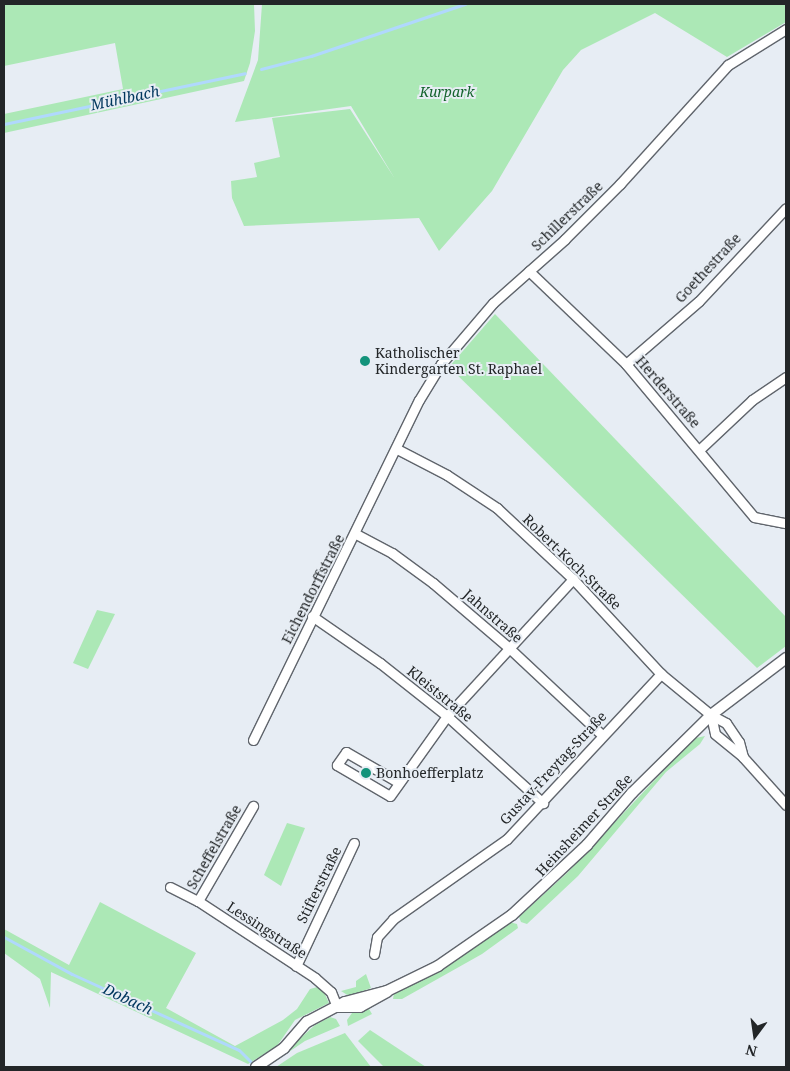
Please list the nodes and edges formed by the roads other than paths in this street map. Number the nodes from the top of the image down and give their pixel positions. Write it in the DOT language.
graph roads {
  1 [pos="786,29"];
  2 [pos="786,208"];
  3 [pos="529,271"];
  4 [pos="626,364"];
  5 [pos="786,377"];
  6 [pos="397,449"];
  7 [pos="699,450"];
  8 [pos="786,523"];
  9 [pos="356,534"];
  10 [pos="574,579"];
  11 [pos="312,616"];
  12 [pos="508,647"];
  13 [pos="786,658"];
  14 [pos="661,674"];
  15 [pos="710,715"];
  16 [pos="447,716"];
  17 [pos="601,734"];
  18 [pos="253,740"];
  19 [pos="743,757"];
  20 [pos="398,782"];
  21 [pos="543,803"];
  22 [pos="786,805"];
  23 [pos="253,806"];
  24 [pos="354,843"];
  25 [pos="170,887"];
  26 [pos="198,901"];
  27 [pos="374,954"];
  28 [pos="296,966"];
  29 [pos="337,1007"];
  30 [pos="259,1066"];
  1 -- 3 [label="street, Schillerstraße"];
  2 -- 4 [label="street, Goethestraße"];
  3 -- 4 [label="street, Herderstraße"];
  3 -- 6 [label="street, Schillerstraße"];
  4 -- 7 [label="street, Herderstraße"];
  5 -- 7 [label="street"];
  6 -- 9 [label="street, Eichendorffstraße"];
  6 -- 10 [label="street, Robert-Koch-Straße"];
  7 -- 8 [label="street, Herderstraße"];
  9 -- 11 [label="street, Eichendorffstraße"];
  9 -- 12 [label="street, Jahnstraße"];
  10 -- 12 [label="street"];
  10 -- 14 [label="street, Robert-Koch-Straße"];
  11 -- 16 [label="street, Kleiststraße"];
  11 -- 18 [label="street, Eichendorffstraße"];
  12 -- 16 [label="street"];
  12 -- 17 [label="street, Jahnstraße"];
  13 -- 15 [label="street, Heinsheimer Straße"];
  14 -- 15 [label="street, Robert-Koch-Straße"];
  14 -- 17 [label="street, Gustav-Freytag-Straße"];
  15 -- 19 [label="street"];
  15 -- 19 [label="street, Robert-Koch-Straße"];
  15 -- 29 [label="street, Heinsheimer Straße"];
  16 -- 20 [label="street"];
  16 -- 21 [label="street, Kleiststraße"];
  17 -- 21 [label="street, Gustav-Freytag-Straße"];
  19 -- 22 [label="street"];
  20 -- 20 [label="street"];
  21 -- 27 [label="street, Gustav-Freytag-Straße"];
  23 -- 26 [label="street, Scheffelstraße"];
  24 -- 28 [label="street, Stifterstraße"];
  25 -- 26 [label="street, Lessingstraße"];
  26 -- 28 [label="street, Lessingstraße"];
  28 -- 29 [label="street, Lessingstraße"];
  29 -- 30 [label="street, Heinsheimer Straße"];
}
